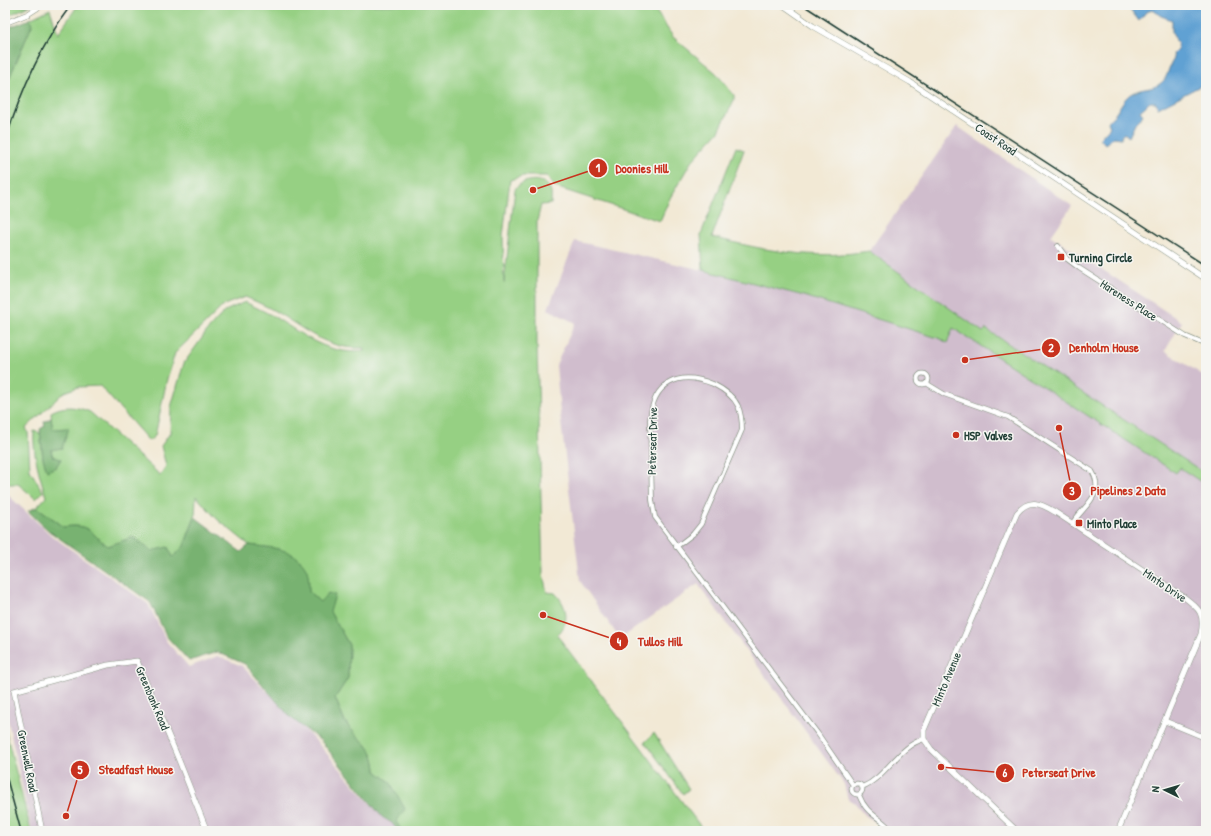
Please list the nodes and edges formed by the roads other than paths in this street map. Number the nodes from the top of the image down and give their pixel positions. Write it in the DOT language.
graph roads {
  1 [pos="42,5"];
  2 [pos="783,5"];
  3 [pos="5,23"];
  4 [pos="1058,246"];
  5 [pos="1206,279"];
  6 [pos="1206,345"];
  7 [pos="926,383"];
  8 [pos="1027,504"];
  9 [pos="1072,524"];
  10 [pos="676,547"];
  11 [pos="14,691"];
  12 [pos="1164,721"];
  13 [pos="1206,738"];
  14 [pos="924,739"];
  15 [pos="853,785"];
  16 [pos="862,787"];
  17 [pos="858,795"];
  18 [pos="42,831"];
  19 [pos="206,831"];
  20 [pos="892,831"];
  21 [pos="1016,831"];
  22 [pos="1118,831"];
  1 -- 3 [label="street"];
  2 -- 5 [label="street, Coast Road"];
  4 -- 6 [label="street, Hareness Place"];
  7 -- 9 [label="street"];
  8 -- 9 [label="street, Minto Drive"];
  8 -- 14 [label="street, Minto Avenue"];
  9 -- 12 [label="street, Minto Drive"];
  10 -- 10 [label="street, Peterseat Drive"];
  10 -- 15 [label="street, Peterseat Drive"];
  11 -- 18 [label="street, Greenwell Road"];
  11 -- 19 [label="street, Greenbank Road"];
  12 -- 13 [label="street"];
  12 -- 22 [label="street, Minto Drive"];
  14 -- 16 [label="street"];
  14 -- 21 [label="street"];
  15 -- 16 [label="street"];
  15 -- 17 [label="street"];
  16 -- 17 [label="street"];
  17 -- 20 [label="street"];
}
